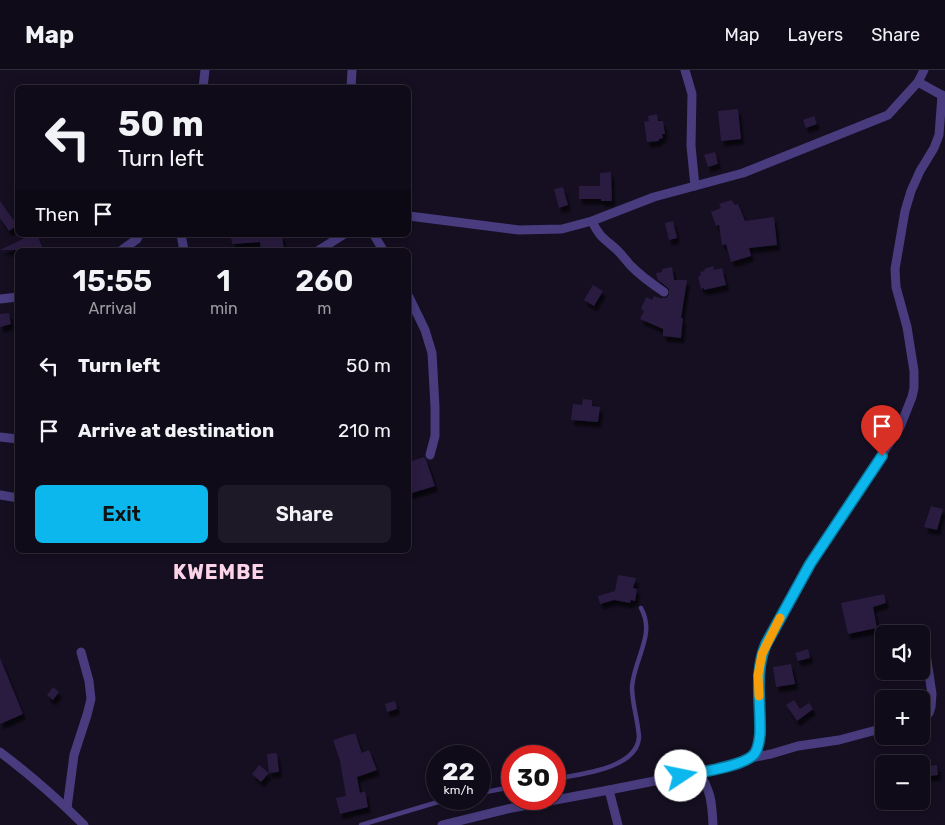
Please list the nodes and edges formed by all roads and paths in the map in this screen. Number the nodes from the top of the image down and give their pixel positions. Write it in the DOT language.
graph roads {
  1 [pos="205,70"];
  2 [pos="352,70"];
  3 [pos="685,70"];
  4 [pos="924,70"];
  5 [pos="918,82"];
  6 [pos="203,85"];
  7 [pos="351,85"];
  8 [pos="943,96"];
  9 [pos="695,186"];
  10 [pos="411,216"];
  11 [pos="592,221"];
  12 [pos="138,237"];
  13 [pos="340,237"];
  14 [pos="375,237"];
  15 [pos="125,248"];
  16 [pos="322,248"];
  17 [pos="382,248"];
  18 [pos="664,292"];
  19 [pos="15,298"];
  20 [pos="0,300"];
  21 [pos="411,301"];
  22 [pos="0,437"];
  23 [pos="15,439"];
  24 [pos="430,455"];
  25 [pos="0,495"];
  26 [pos="15,498"];
  27 [pos="641,608"];
  28 [pos="81,652"];
  29 [pos="930,680"];
  30 [pos="930,709"];
  31 [pos="875,730"];
  32 [pos="0,752"];
  33 [pos="750,758"];
  34 [pos="699,772"];
  35 [pos="566,777"];
  36 [pos="609,790"];
  37 [pos="426,806"];
  38 [pos="67,808"];
  39 [pos="84,825"];
  40 [pos="361,825"];
  41 [pos="443,825"];
  42 [pos="618,825"];
  43 [pos="713,825"];
  1 -- 6 [label="street"];
  2 -- 7 [label="street"];
  3 -- 9 [label="street"];
  4 -- 5 [label="street"];
  5 -- 8 [label="street"];
  5 -- 9 [label="street"];
  8 -- 33 [label="street"];
  9 -- 11 [label="street"];
  10 -- 11 [label="street"];
  11 -- 18 [label="street"];
  12 -- 15 [label="street"];
  13 -- 16 [label="street"];
  14 -- 17 [label="street"];
  19 -- 20 [label="street"];
  21 -- 24 [label="street"];
  22 -- 23 [label="street"];
  25 -- 26 [label="street"];
  27 -- 35 [label="lane"];
  28 -- 38 [label="street"];
  29 -- 30 [label="street"];
  31 -- 33 [label="street"];
  32 -- 38 [label="street"];
  33 -- 34 [label="street"];
  34 -- 36 [label="street"];
  34 -- 43 [label="street"];
  36 -- 41 [label="street"];
  36 -- 42 [label="street"];
  37 -- 40 [label="lane"];
  38 -- 39 [label="street"];
}
